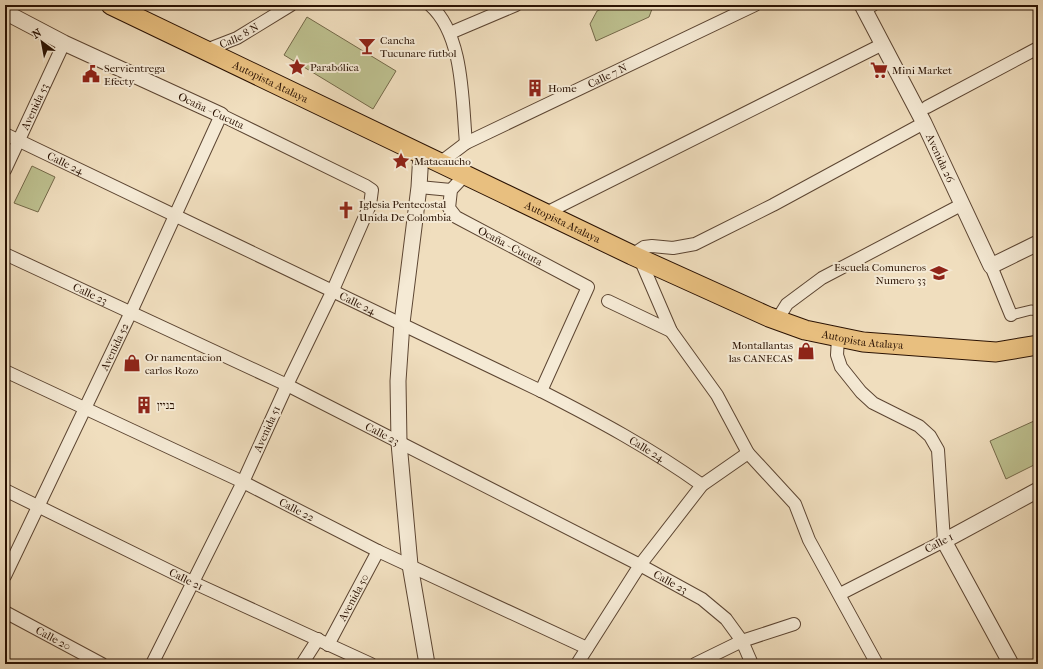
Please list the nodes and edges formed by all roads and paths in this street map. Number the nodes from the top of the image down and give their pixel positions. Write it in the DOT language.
graph roads {
  1 [pos="111,5"];
  2 [pos="291,5"];
  3 [pos="430,5"];
  4 [pos="516,5"];
  5 [pos="755,5"];
  6 [pos="866,7"];
  7 [pos="5,12"];
  8 [pos="450,34"];
  9 [pos="64,43"];
  10 [pos="883,44"];
  11 [pos="1038,48"];
  12 [pos="206,50"];
  13 [pos="927,107"];
  14 [pos="221,115"];
  15 [pos="924,123"];
  16 [pos="5,134"];
  17 [pos="18,140"];
  18 [pos="466,143"];
  19 [pos="421,153"];
  20 [pos="441,162"];
  21 [pos="5,170"];
  22 [pos="466,174"];
  23 [pos="419,187"];
  24 [pos="372,190"];
  25 [pos="451,190"];
  26 [pos="961,205"];
  27 [pos="546,214"];
  28 [pos="175,216"];
  29 [pos="1038,243"];
  30 [pos="5,254"];
  31 [pos="636,257"];
  32 [pos="991,266"];
  33 [pos="333,290"];
  34 [pos="608,301"];
  35 [pos="1038,311"];
  36 [pos="131,312"];
  37 [pos="1011,315"];
  38 [pos="777,320"];
  39 [pos="402,323"];
  40 [pos="671,332"];
  41 [pos="838,338"];
  42 [pos="1038,345"];
  43 [pos="5,371"];
  44 [pos="287,384"];
  45 [pos="541,391"];
  46 [pos="85,408"];
  47 [pos="399,443"];
  48 [pos="748,454"];
  49 [pos="243,482"];
  50 [pos="702,485"];
  51 [pos="5,490"];
  52 [pos="1038,490"];
  53 [pos="39,506"];
  54 [pos="944,541"];
  55 [pos="378,551"];
  56 [pos="410,565"];
  57 [pos="640,566"];
  58 [pos="5,576"];
  59 [pos="192,582"];
  60 [pos="840,594"];
  61 [pos="5,612"];
  62 [pos="794,624"];
  63 [pos="742,641"];
  64 [pos="323,642"];
  65 [pos="587,648"];
  66 [pos="102,664"];
  67 [pos="152,664"];
  68 [pos="302,664"];
  69 [pos="371,664"];
  70 [pos="426,664"];
  71 [pos="577,664"];
  72 [pos="695,664"];
  73 [pos="752,664"];
  74 [pos="877,664"];
  75 [pos="1011,664"];
  1 -- 12 [label="main road, Autopista Atalaya"];
  2 -- 12 [label="street, Calle 8 N"];
  3 -- 8 [label="street"];
  4 -- 8 [label="street"];
  5 -- 18 [label="street, Calle 7 N"];
  6 -- 10 [label="street, Avenida 26"];
  7 -- 9 [label="street, Ocaña - Cucuta"];
  8 -- 18 [label="street"];
  9 -- 14 [label="street, Ocaña - Cucuta"];
  9 -- 17 [label="street, Avenida 53"];
  10 -- 15 [label="street, Avenida 26"];
  10 -- 27 [label="street"];
  11 -- 13 [label="street"];
  12 -- 19 [label="main road, Autopista Atalaya"];
  14 -- 24 [label="street, Ocaña - Cucuta"];
  14 -- 28 [label="street, Avenida 52"];
  15 -- 26 [label="street, Avenida 26"];
  15 -- 31 [label="street"];
  16 -- 17 [label="street, Calle 24"];
  17 -- 21 [label="street, Avenida 53"];
  17 -- 28 [label="street, Calle 24"];
  18 -- 20 [label="street, Calle 7 N"];
  19 -- 20 [label="main road, Autopista Atalaya"];
  19 -- 23 [label="street"];
  20 -- 22 [label="main road, Autopista Atalaya"];
  22 -- 25 [label="street"];
  22 -- 27 [label="main road, Autopista Atalaya"];
  23 -- 25 [label="street"];
  23 -- 39 [label="street"];
  24 -- 33 [label="street, Avenida 51"];
  25 -- 45 [label="street, Ocaña - Cucuta"];
  26 -- 32 [label="street, Avenida 26"];
  26 -- 38 [label="street"];
  27 -- 31 [label="main road, Autopista Atalaya"];
  28 -- 33 [label="street, Calle 24"];
  28 -- 36 [label="street, Avenida 52"];
  29 -- 32 [label="street"];
  30 -- 36 [label="street, Calle 23"];
  31 -- 38 [label="main road, Autopista Atalaya"];
  31 -- 40 [label="street"];
  32 -- 37 [label="street, Avenida 26"];
  33 -- 39 [label="street, Calle 24"];
  33 -- 44 [label="street, Avenida 51"];
  34 -- 40 [label="street"];
  35 -- 37 [label="street"];
  36 -- 44 [label="street, Calle 23"];
  36 -- 46 [label="street, Avenida 52"];
  38 -- 41 [label="main road, Autopista Atalaya"];
  39 -- 45 [label="street, Calle 24"];
  39 -- 47 [label="street"];
  40 -- 48 [label="street"];
  41 -- 42 [label="main road, Autopista Atalaya"];
  41 -- 54 [label="street"];
  43 -- 46 [label="street, Calle 22"];
  44 -- 47 [label="street, Calle 23"];
  44 -- 49 [label="street, Avenida 51"];
  45 -- 50 [label="street, Calle 24"];
  46 -- 49 [label="street, Calle 22"];
  46 -- 53 [label="street, Avenida 52"];
  47 -- 56 [label="street"];
  47 -- 57 [label="street, Calle 23"];
  48 -- 50 [label="street"];
  48 -- 60 [label="street"];
  49 -- 55 [label="street, Calle 22"];
  49 -- 59 [label="street, Avenida 51"];
  50 -- 57 [label="street"];
  51 -- 53 [label="street, Calle 21"];
  52 -- 54 [label="street, Calle 1"];
  53 -- 58 [label="street, Avenida 52"];
  53 -- 59 [label="street, Calle 21"];
  54 -- 60 [label="street, Calle 1"];
  54 -- 75 [label="street"];
  55 -- 56 [label="street, Calle 22"];
  55 -- 64 [label="street, Avenida 50"];
  56 -- 65 [label="street, Calle 22"];
  56 -- 70 [label="street"];
  57 -- 63 [label="street, Calle 23"];
  57 -- 65 [label="street"];
  59 -- 64 [label="street, Calle 21"];
  59 -- 67 [label="street, Avenida 51"];
  60 -- 74 [label="street"];
  61 -- 66 [label="street, Calle 20"];
  62 -- 63 [label="street"];
  63 -- 72 [label="street"];
  63 -- 73 [label="street, Calle 23"];
  64 -- 68 [label="street, Avenida 50"];
  64 -- 69 [label="street, Calle 21"];
  65 -- 71 [label="street"];
}
